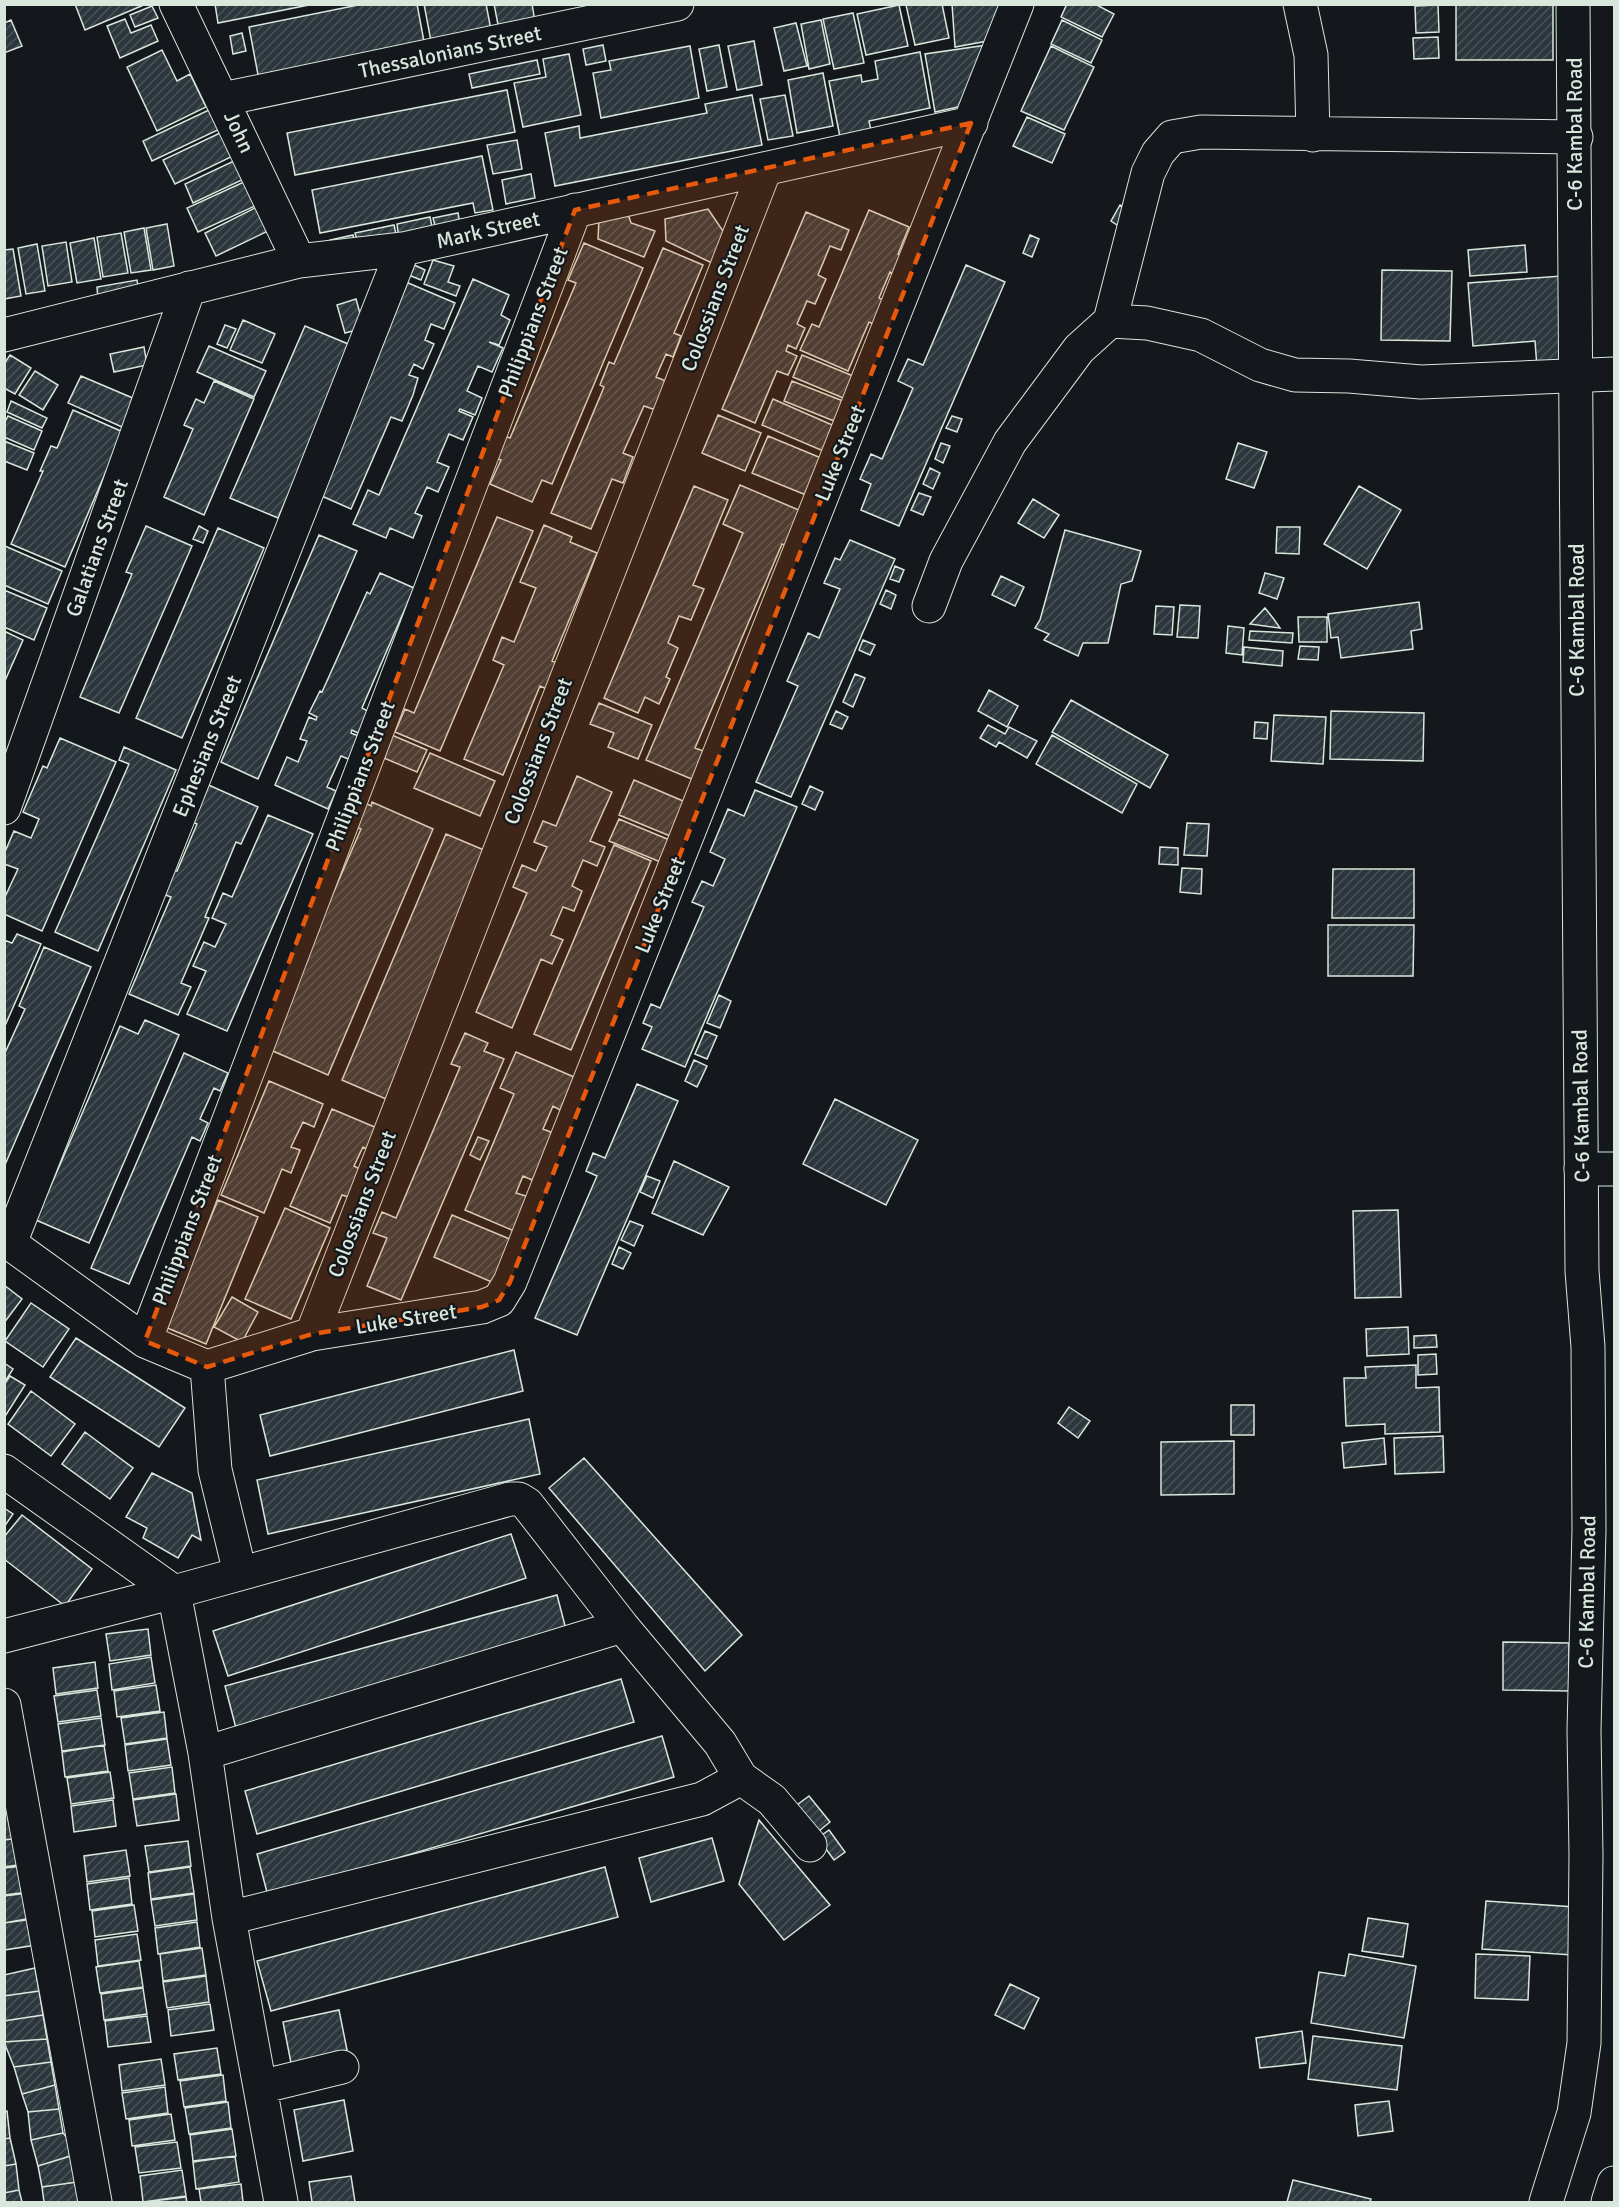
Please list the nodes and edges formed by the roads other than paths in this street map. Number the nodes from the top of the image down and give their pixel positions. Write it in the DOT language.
graph roads {
  1 [pos="176,4"];
  2 [pos="677,4"];
  3 [pos="1017,4"];
  4 [pos="1300,4"];
  5 [pos="1574,4"];
  6 [pos="223,99"];
  7 [pos="971,123"];
  8 [pos="1313,135"];
  9 [pos="1576,137"];
  10 [pos="765,169"];
  11 [pos="575,210"];
  12 [pos="403,249"];
  13 [pos="299,261"];
  14 [pos="189,288"];
  15 [pos="1110,321"];
  16 [pos="6,337"];
  17 [pos="1575,374"];
  18 [pos="1614,374"];
  19 [pos="929,606"];
  20 [pos="4,808"];
  21 [pos="1581,1169"];
  22 [pos="1614,1169"];
  23 [pos="7,1241"];
  24 [pos="312,1334"];
  25 [pos="145,1341"];
  26 [pos="207,1367"];
  27 [pos="4,1471"];
  28 [pos="240,1573"];
  29 [pos="174,1592"];
  30 [pos="622,1626"];
  31 [pos="4,1636"];
  32 [pos="4,1705"];
  33 [pos="205,1753"];
  34 [pos="741,1778"];
  35 [pos="810,1845"];
  36 [pos="229,1918"];
  37 [pos="342,2067"];
  38 [pos="260,2087"];
  39 [pos="1614,2183"];
  40 [pos="95,2202"];
  41 [pos="281,2202"];
  42 [pos="1546,2202"];
  43 [pos="1608,2202"];
  1 -- 6 [label="street, John"];
  2 -- 6 [label="street, Thessalonians Street"];
  3 -- 7 [label="street, Luke Street"];
  4 -- 8 [label="street"];
  5 -- 9 [label="street, C-6 Kambal Road"];
  6 -- 13 [label="street, John"];
  7 -- 10 [label="street, Mark Street"];
  7 -- 24 [label="street, Luke Street"];
  8 -- 9 [label="street"];
  8 -- 15 [label="street"];
  9 -- 17 [label="street, C-6 Kambal Road"];
  10 -- 11 [label="street, Mark Street"];
  10 -- 24 [label="street, Colossians Street"];
  11 -- 12 [label="street, Mark Street"];
  11 -- 25 [label="street, Philippians Street"];
  12 -- 13 [label="street, Mark Street"];
  12 -- 23 [label="street, Ephesians Street"];
  13 -- 14 [label="street, Mark Street"];
  14 -- 16 [label="street, Mark Street"];
  14 -- 20 [label="street, Galatians Street"];
  15 -- 17 [label="street"];
  15 -- 19 [label="street"];
  17 -- 18 [label="street"];
  17 -- 21 [label="street, C-6 Kambal Road"];
  21 -- 22 [label="street"];
  21 -- 42 [label="street, C-6 Kambal Road"];
  23 -- 25 [label="street"];
  24 -- 26 [label="street, Luke Street"];
  25 -- 26 [label="street"];
  26 -- 28 [label="street"];
  27 -- 29 [label="street"];
  28 -- 29 [label="street"];
  28 -- 30 [label="street"];
  29 -- 31 [label="street"];
  29 -- 33 [label="street"];
  30 -- 33 [label="street"];
  30 -- 34 [label="street"];
  32 -- 40 [label="street"];
  33 -- 36 [label="street"];
  34 -- 35 [label="street"];
  34 -- 36 [label="street"];
  36 -- 38 [label="street"];
  37 -- 38 [label="street"];
  38 -- 41 [label="street"];
  39 -- 43 [label="street"];
}
